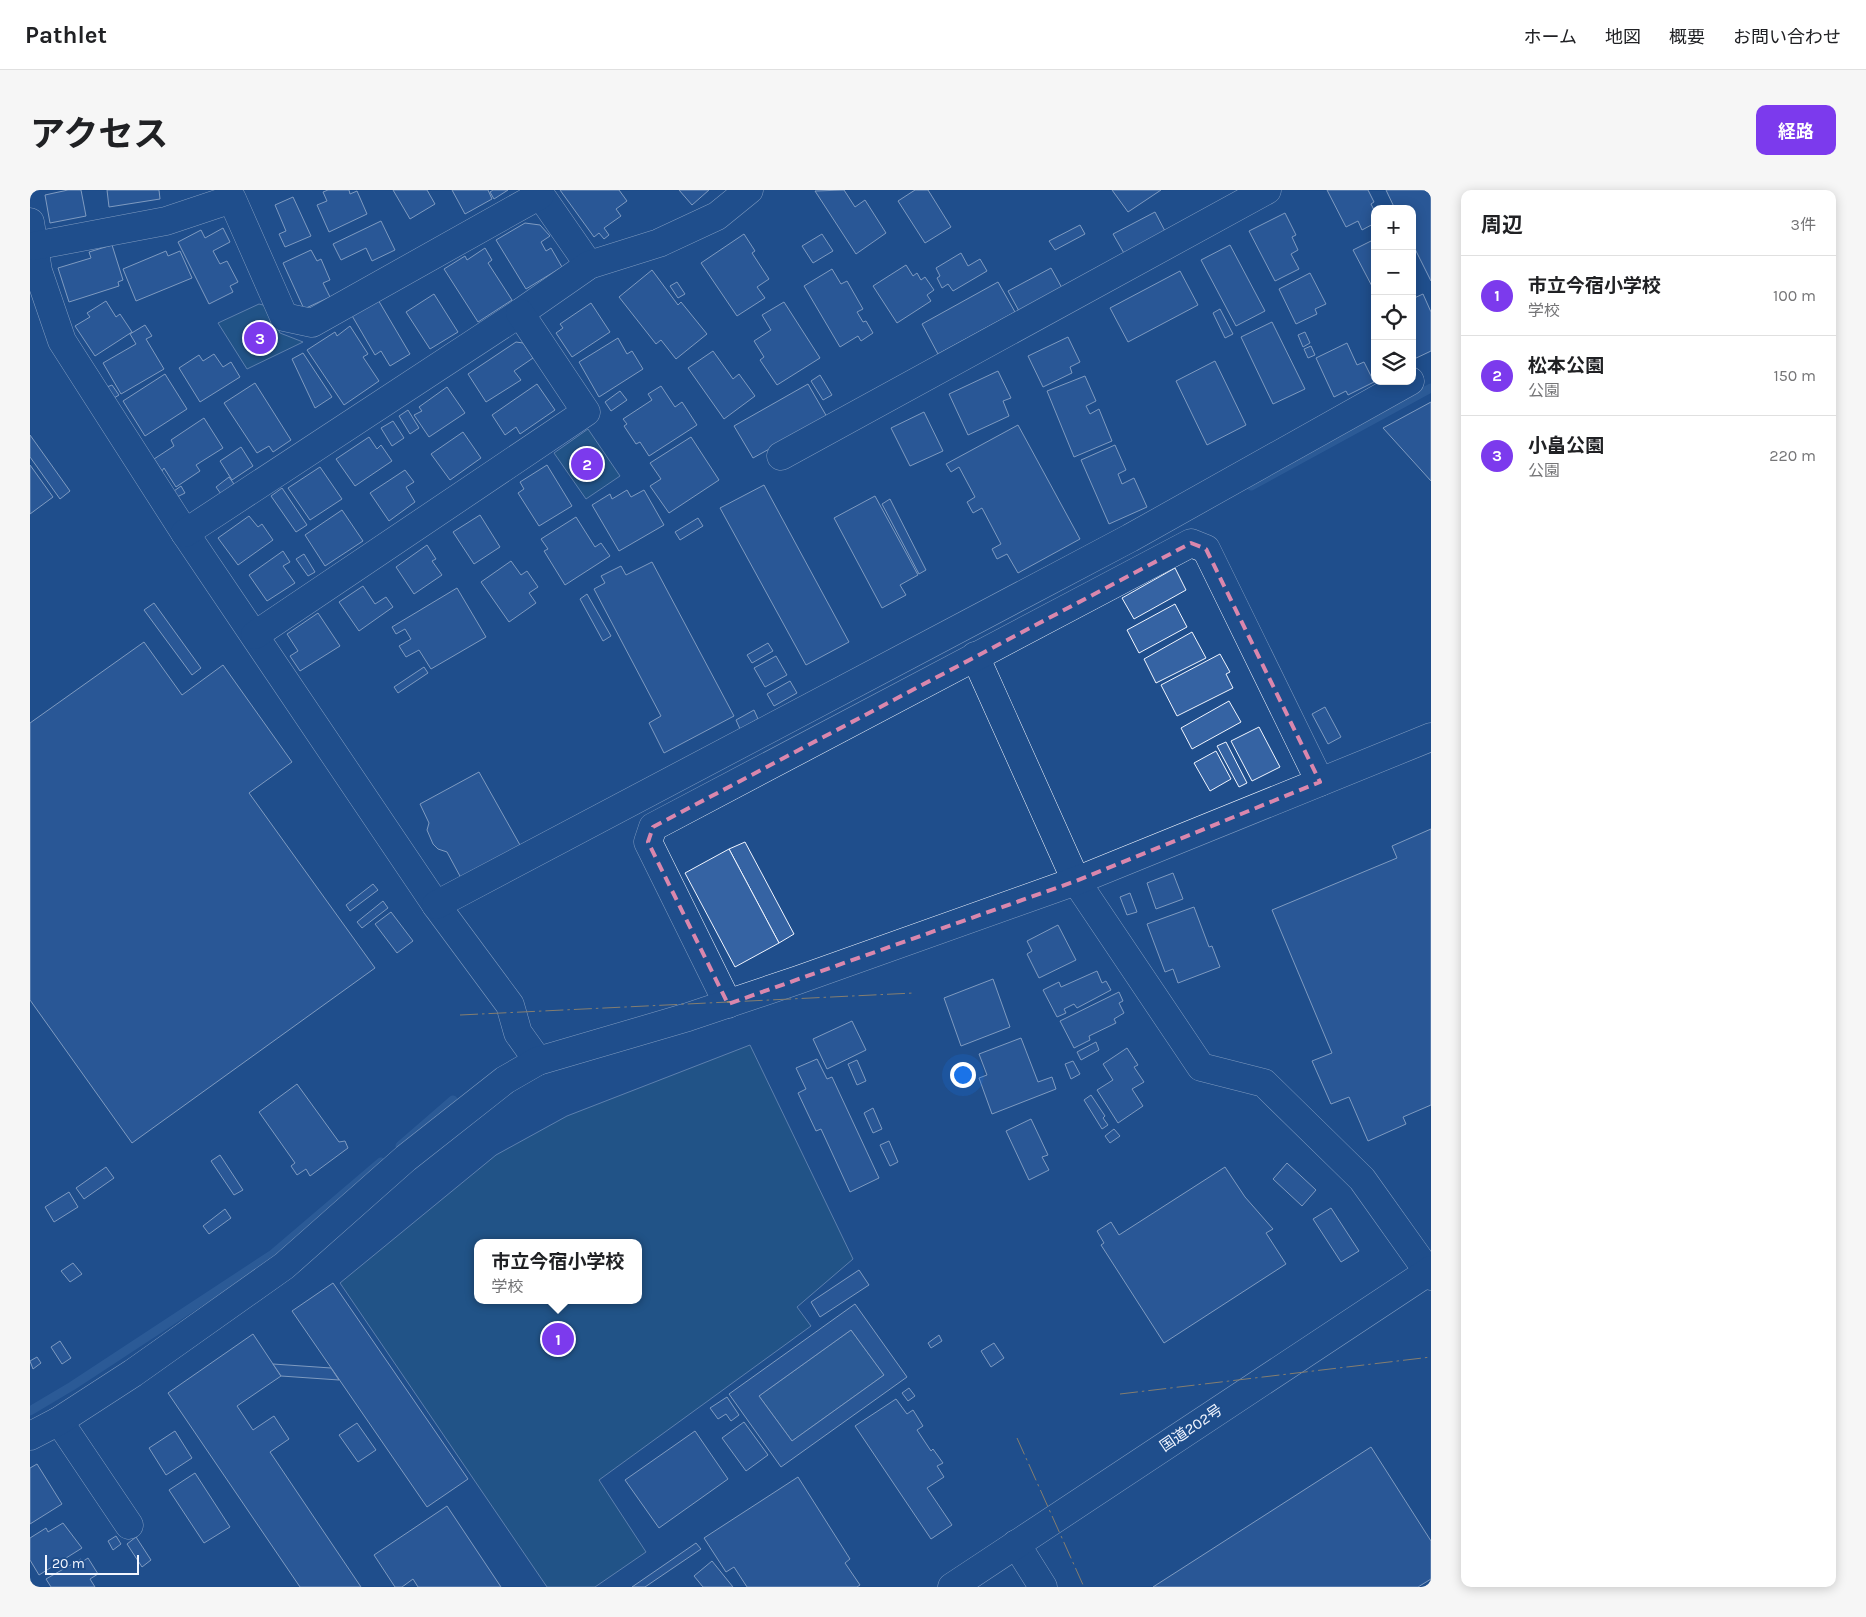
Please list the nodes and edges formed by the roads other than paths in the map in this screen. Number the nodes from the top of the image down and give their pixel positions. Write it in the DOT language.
graph roads {
  1 [pos="749,190"];
  2 [pos="1267,190"];
  3 [pos="538,192"];
  4 [pos="32,234"];
  5 [pos="589,265"];
  6 [pos="520,313"];
  7 [pos="1431,370"];
  8 [pos="1416,378"];
  9 [pos="1404,385"];
  10 [pos="781,456"];
  11 [pos="185,533"];
  12 [pos="255,635"];
  13 [pos="975,656"];
  14 [pos="1431,737"];
  15 [pos="1320,782"];
  16 [pos="1076,880"];
  17 [pos="436,905"];
  18 [pos="728,1004"];
  19 [pos="538,1061"];
  20 [pos="1430,1272"];
  21 [pos="59,1422"];
  22 [pos="30,1436"];
  23 [pos="129,1524"];
  24 [pos="1016,1544"];
  25 [pos="952,1587"];
  26 [pos="1043,1587"];
  1 -- 5 [label="main road"];
  2 -- 10 [label="main road"];
  3 -- 4 [label="main road"];
  3 -- 5 [label="main road"];
  4 -- 11 [label="main road"];
  5 -- 6 [label="main road"];
  6 -- 11 [label="main road"];
  6 -- 12 [label="main road"];
  7 -- 8 [label="main road"];
  9 -- 17 [label="main road"];
  11 -- 12 [label="main road"];
  12 -- 17 [label="main road"];
  13 -- 15 [label="main road"];
  13 -- 16 [label="main road"];
  13 -- 18 [label="main road"];
  14 -- 15 [label="main road"];
  15 -- 16 [label="main road"];
  16 -- 18 [label="main road"];
  16 -- 20 [label="main road"];
  17 -- 19 [label="main road"];
  18 -- 19 [label="main road"];
  19 -- 21 [label="main road"];
  20 -- 24 [label="main road, 国道202号"];
  21 -- 22 [label="main road"];
  21 -- 23 [label="main road"];
  24 -- 25 [label="main road, 国道202号"];
  24 -- 26 [label="main road"];
}
